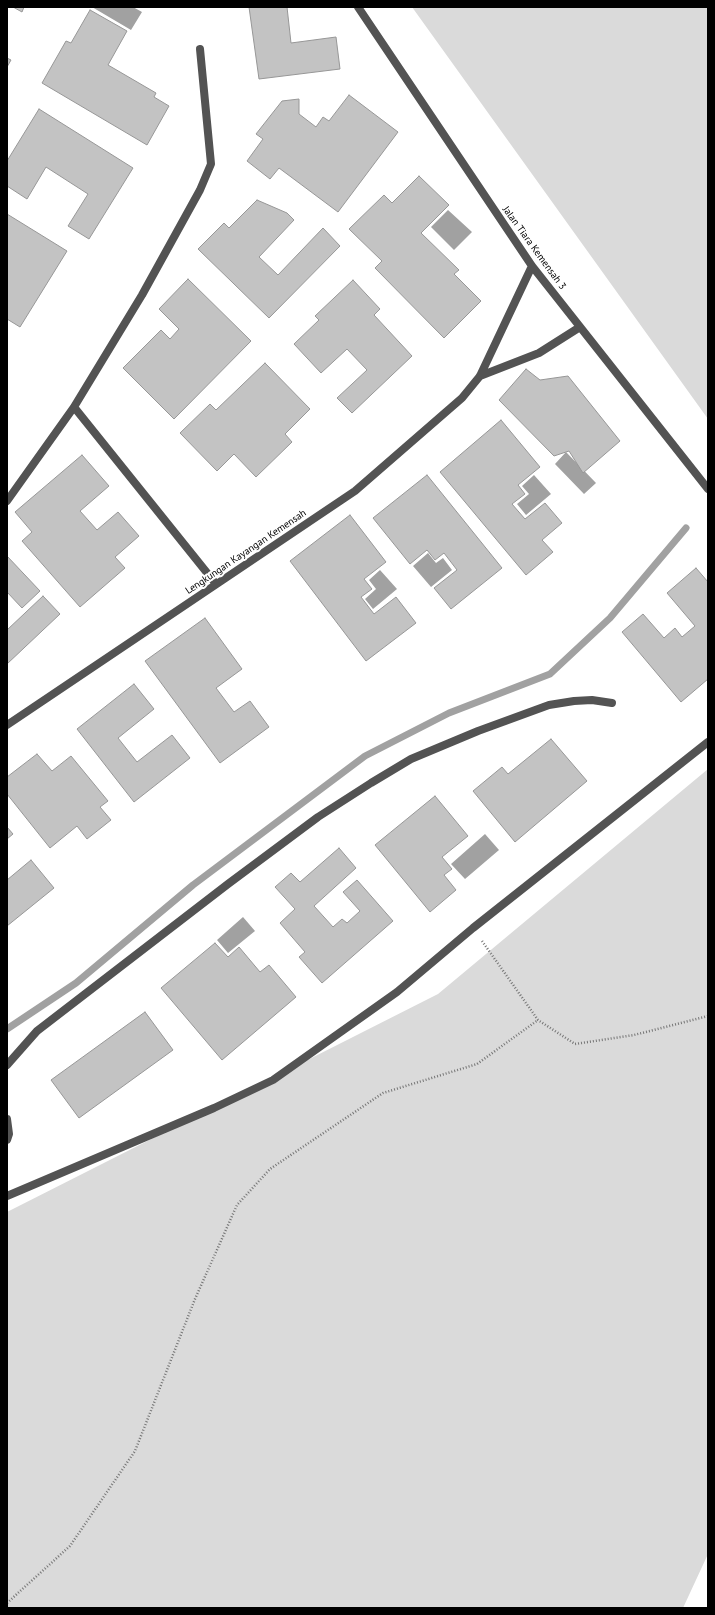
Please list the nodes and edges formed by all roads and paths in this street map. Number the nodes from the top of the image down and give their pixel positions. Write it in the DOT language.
graph roads {
  1 [pos="358,7"];
  2 [pos="200,49"];
  3 [pos="532,266"];
  4 [pos="580,327"];
  5 [pos="480,376"];
  6 [pos="74,407"];
  7 [pos="708,490"];
  8 [pos="7,501"];
  9 [pos="216,584"];
  10 [pos="612,703"];
  11 [pos="7,724"];
  12 [pos="708,742"];
  13 [pos="472,928"];
  14 [pos="708,1016"];
  15 [pos="538,1020"];
  16 [pos="7,1065"];
  17 [pos="7,1119"];
  18 [pos="7,1140"];
  19 [pos="7,1196"];
  20 [pos="7,1603"];
  1 -- 3 [label="street, Jalan Tiara Kemensah 3"];
  2 -- 6 [label="street"];
  3 -- 4 [label="street, Jalan Tiara Kemensah 3"];
  3 -- 5 [label="street, Lengkungan Kayangan Kemensah"];
  4 -- 5 [label="street, Lengkungan Kayangan Kemensah"];
  4 -- 7 [label="street, Jalan Tiara Kemensah 3"];
  5 -- 9 [label="street, Lengkungan Kayangan Kemensah"];
  6 -- 8 [label="street"];
  6 -- 9 [label="street"];
  9 -- 11 [label="street, Lengkungan Kayangan Kemensah"];
  10 -- 16 [label="street"];
  12 -- 13 [label="street"];
  13 -- 15 [label="path"];
  13 -- 19 [label="street"];
  14 -- 15 [label="path"];
  15 -- 20 [label="path"];
  17 -- 18 [label="street"];
}
